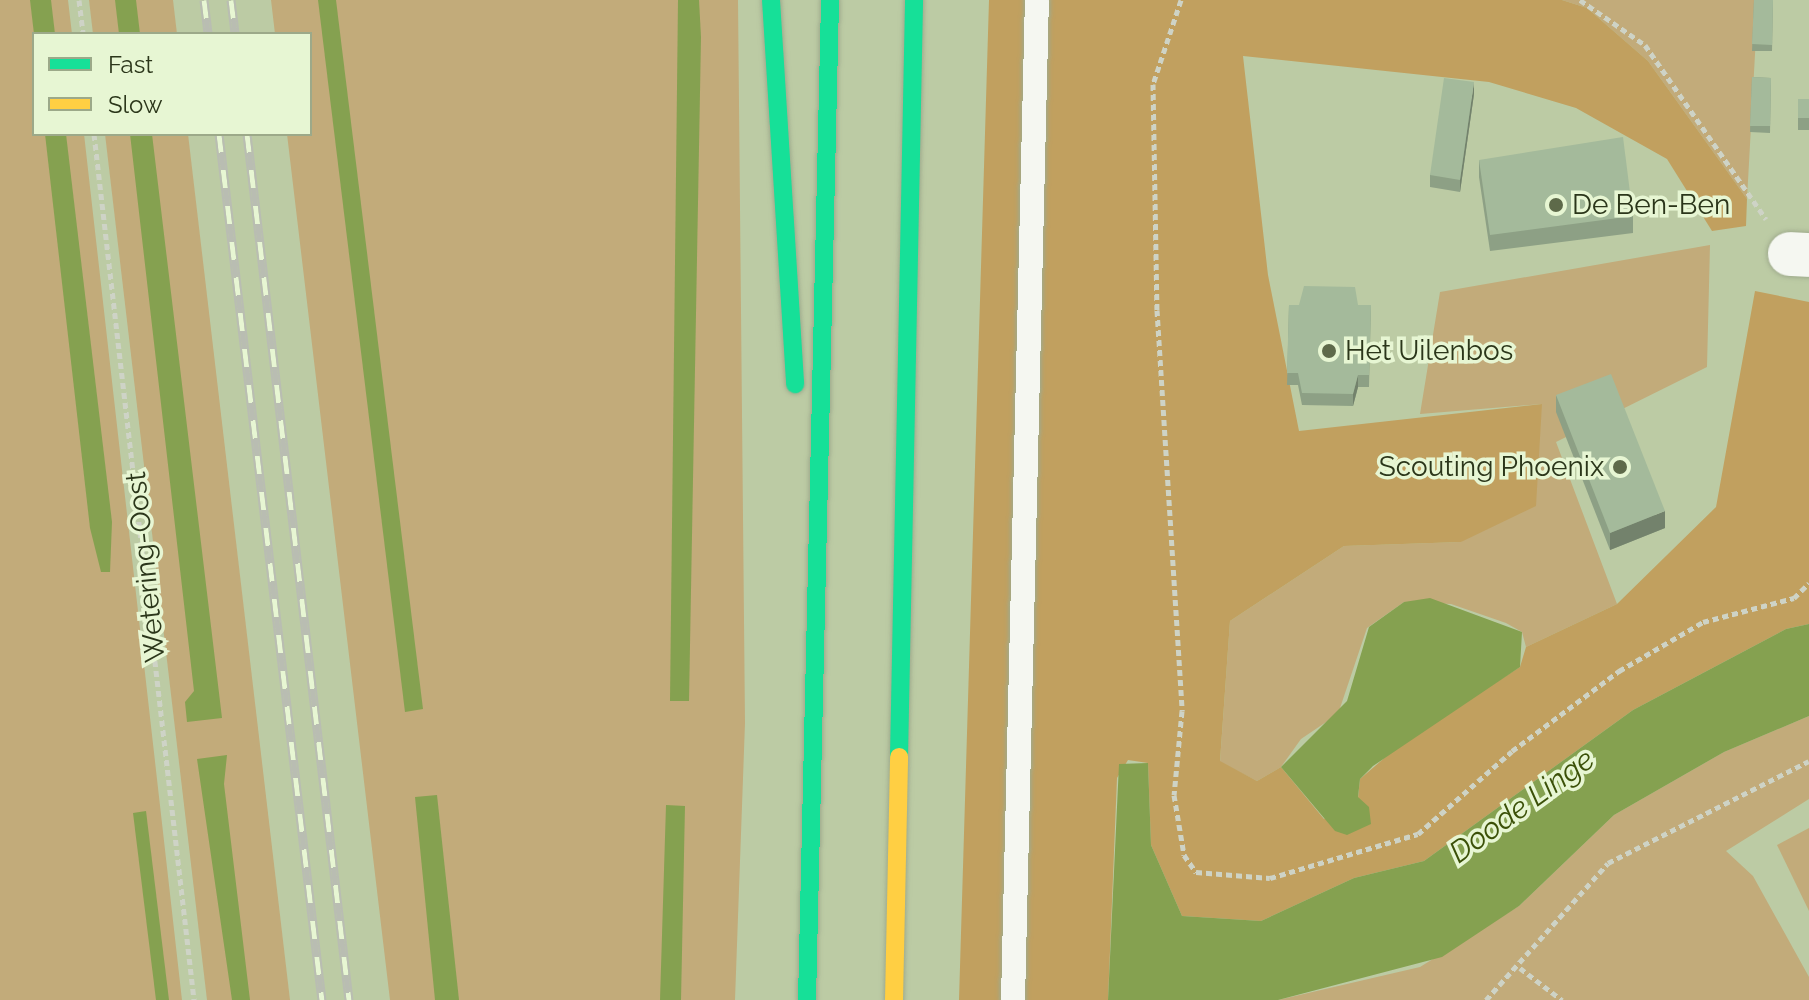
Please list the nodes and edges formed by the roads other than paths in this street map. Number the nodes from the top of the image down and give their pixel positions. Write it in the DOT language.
graph roads {
  1 [pos="771,0"];
  2 [pos="830,0"];
  3 [pos="914,0"];
  4 [pos="922,0"];
  5 [pos="1037,0"];
  6 [pos="912,98"];
  7 [pos="796,408"];
  8 [pos="798,439"];
  9 [pos="813,674"];
  10 [pos="807,1000"];
  11 [pos="894,1000"];
  12 [pos="1013,1000"];
  1 -- 7 [label="highway"];
  2 -- 9 [label="highway"];
  3 -- 6 [label="highway"];
  4 -- 6 [label="highway"];
  5 -- 12 [label="lane"];
  6 -- 11 [label="highway"];
  8 -- 9 [label="highway"];
  9 -- 10 [label="highway"];
}
